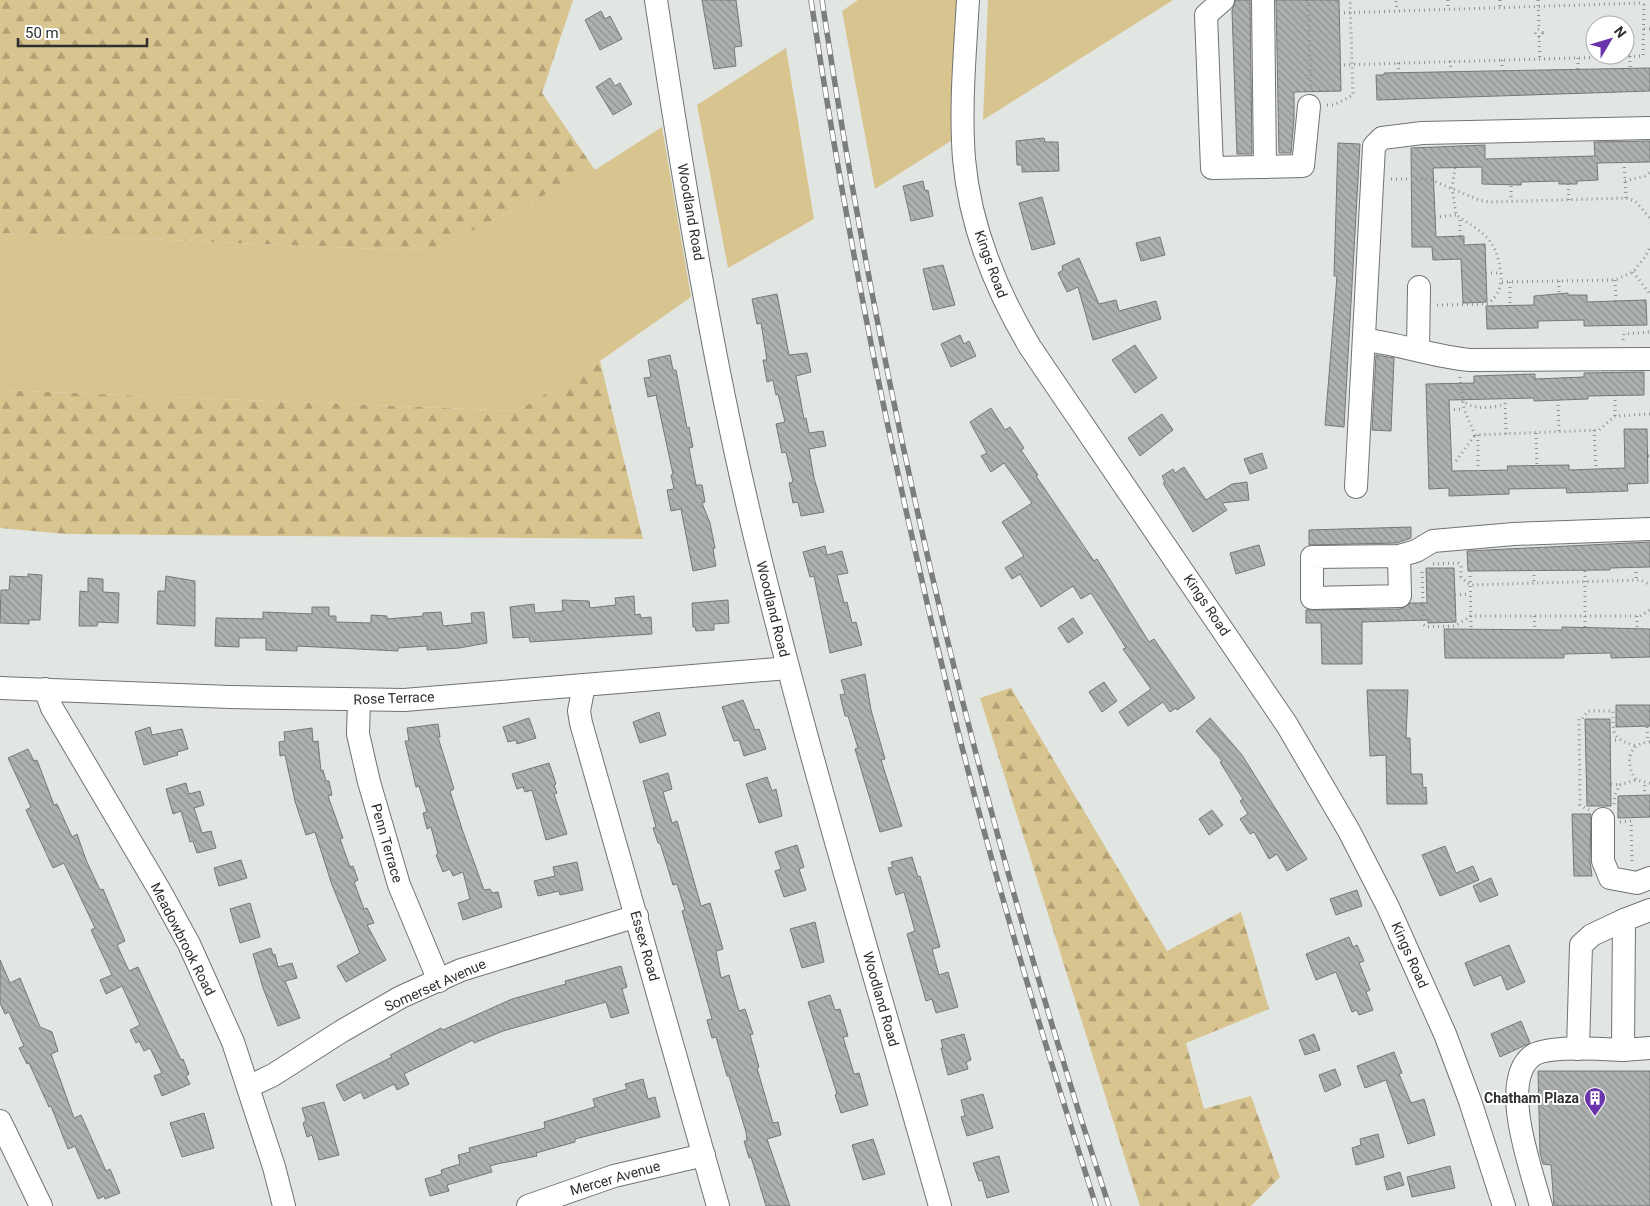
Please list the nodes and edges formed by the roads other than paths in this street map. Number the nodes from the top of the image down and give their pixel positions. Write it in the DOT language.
graph roads {
  1 [pos="656,0"];
  2 [pos="968,0"];
  3 [pos="1223,0"];
  4 [pos="1263,0"];
  5 [pos="1309,106"];
  6 [pos="1650,128"];
  7 [pos="1265,167"];
  8 [pos="1419,297"];
  9 [pos="1365,340"];
  10 [pos="1418,350"];
  11 [pos="1650,359"];
  12 [pos="1356,487"];
  13 [pos="1650,529"];
  14 [pos="1399,556"];
  15 [pos="788,668"];
  16 [pos="584,685"];
  17 [pos="0,688"];
  18 [pos="45,689"];
  19 [pos="359,700"];
  20 [pos="1607,815"];
  21 [pos="1641,874"];
  22 [pos="1650,910"];
  23 [pos="637,916"];
  24 [pos="1624,920"];
  25 [pos="439,981"];
  26 [pos="1650,1048"];
  27 [pos="1578,1049"];
  28 [pos="1623,1050"];
  29 [pos="248,1086"];
  30 [pos="0,1121"];
  31 [pos="704,1155"];
  32 [pos="41,1206"];
  33 [pos="284,1206"];
  34 [pos="528,1206"];
  35 [pos="718,1206"];
  36 [pos="940,1206"];
  37 [pos="1504,1206"];
  38 [pos="1541,1206"];
  1 -- 15 [label="street, Woodland Road"];
  2 -- 37 [label="street, Kings Road"];
  3 -- 7 [label="street"];
  4 -- 7 [label="street"];
  5 -- 7 [label="street"];
  6 -- 9 [label="street"];
  8 -- 10 [label="street"];
  9 -- 10 [label="street"];
  9 -- 12 [label="street"];
  10 -- 11 [label="street"];
  13 -- 14 [label="street"];
  14 -- 14 [label="street"];
  15 -- 16 [label="street, Rose Terrace"];
  15 -- 36 [label="street, Woodland Road"];
  16 -- 19 [label="street, Rose Terrace"];
  16 -- 23 [label="street, Essex Road"];
  17 -- 18 [label="street, Rose Terrace"];
  18 -- 19 [label="street, Rose Terrace"];
  18 -- 29 [label="street, Meadowbrook Road"];
  19 -- 25 [label="street, Penn Terrace"];
  20 -- 21 [label="street"];
  22 -- 24 [label="street"];
  23 -- 25 [label="street, Somerset Avenue"];
  23 -- 31 [label="street, Essex Road"];
  24 -- 27 [label="street"];
  24 -- 28 [label="street"];
  25 -- 29 [label="street, Somerset Avenue"];
  26 -- 28 [label="street"];
  27 -- 28 [label="street"];
  27 -- 38 [label="street"];
  29 -- 33 [label="street, Meadowbrook Road"];
  30 -- 32 [label="street"];
  31 -- 34 [label="street, Mercer Avenue"];
  31 -- 35 [label="street, Essex Road"];
}
